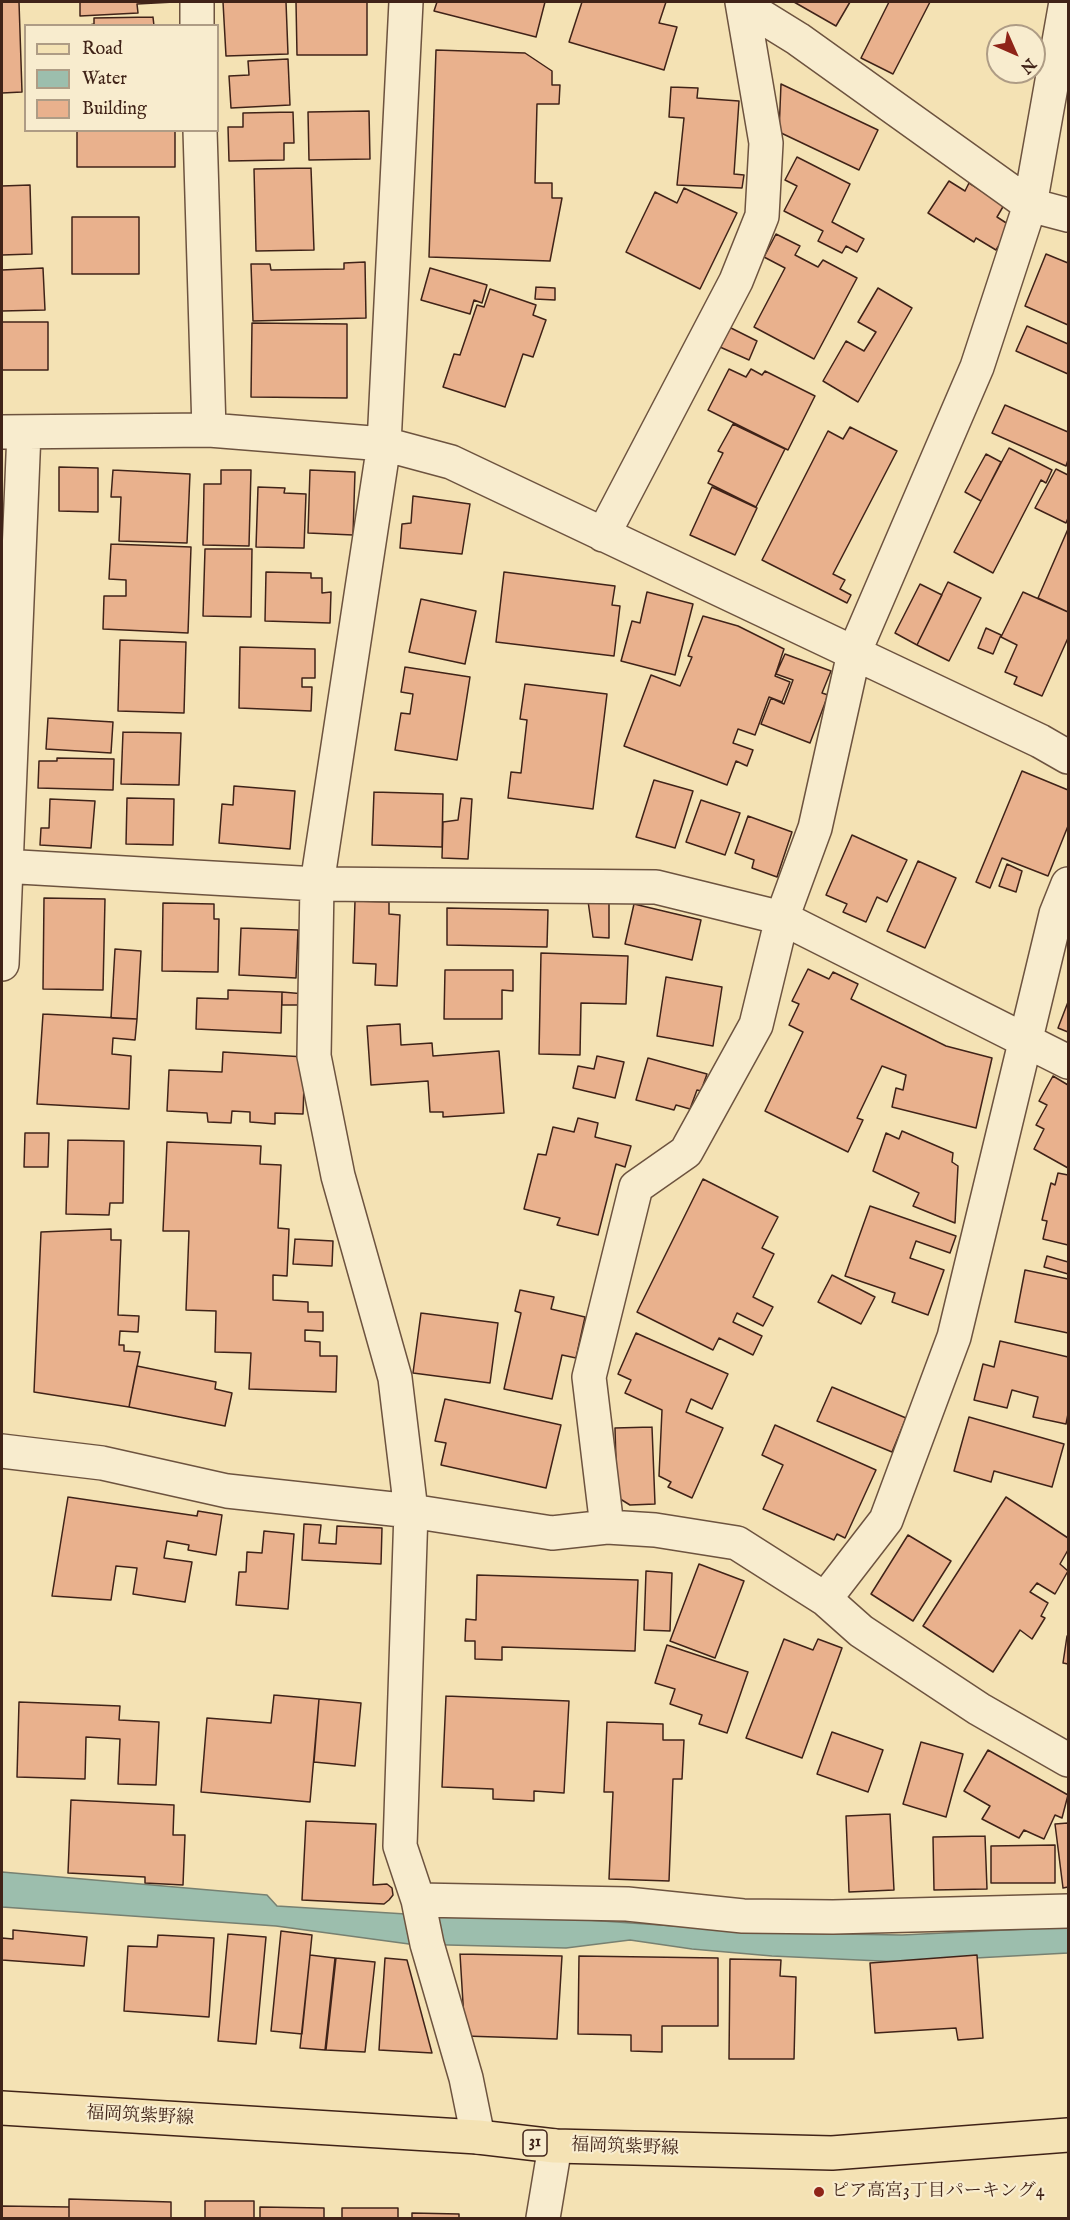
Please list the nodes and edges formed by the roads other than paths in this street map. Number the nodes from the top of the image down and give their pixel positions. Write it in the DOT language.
graph roads {
  1 [pos="197,2"];
  2 [pos="406,2"];
  3 [pos="1066,2"];
  4 [pos="742,3"];
  5 [pos="197,24"];
  6 [pos="200,132"];
  7 [pos="1030,205"];
  8 [pos="1068,215"];
  9 [pos="208,430"];
  10 [pos="13,432"];
  11 [pos="384,444"];
  12 [pos="603,535"];
  13 [pos="854,653"];
  14 [pos="1068,757"];
  15 [pos="4,866"];
  16 [pos="317,884"];
  17 [pos="1068,884"];
  18 [pos="782,918"];
  19 [pos="2,964"];
  20 [pos="1024,1041"];
  21 [pos="1068,1062"];
  22 [pos="2,1451"];
  23 [pos="411,1511"];
  24 [pos="607,1527"];
  25 [pos="825,1599"];
  26 [pos="1068,1760"];
  27 [pos="418,1907"];
  28 [pos="1068,1911"];
  29 [pos="2,2108"];
  30 [pos="1068,2135"];
  31 [pos="478,2137"];
  32 [pos="555,2146"];
  33 [pos="543,2218"];
  1 -- 5 [label="street"];
  2 -- 11 [label="street"];
  3 -- 7 [label="street"];
  4 -- 7 [label="street"];
  4 -- 12 [label="street"];
  6 -- 9 [label="street"];
  7 -- 8 [label="street"];
  7 -- 13 [label="street"];
  9 -- 10 [label="street"];
  9 -- 11 [label="street"];
  10 -- 15 [label="street"];
  11 -- 12 [label="street"];
  11 -- 16 [label="street"];
  12 -- 13 [label="street"];
  13 -- 14 [label="street"];
  13 -- 18 [label="street"];
  15 -- 16 [label="street"];
  15 -- 19 [label="street"];
  16 -- 18 [label="street"];
  16 -- 23 [label="street"];
  17 -- 20 [label="street"];
  18 -- 20 [label="street"];
  18 -- 24 [label="street"];
  20 -- 21 [label="street"];
  20 -- 25 [label="street"];
  22 -- 23 [label="street"];
  23 -- 24 [label="street"];
  23 -- 27 [label="street"];
  24 -- 25 [label="street"];
  25 -- 26 [label="street"];
  27 -- 28 [label="street"];
  27 -- 31 [label="street"];
  29 -- 31 [label="main road, 福岡筑紫野線 / 31"];
  30 -- 32 [label="main road, 福岡筑紫野線 / 31"];
  31 -- 32 [label="main road, 福岡筑紫野線 / 31"];
  32 -- 33 [label="street"];
}
